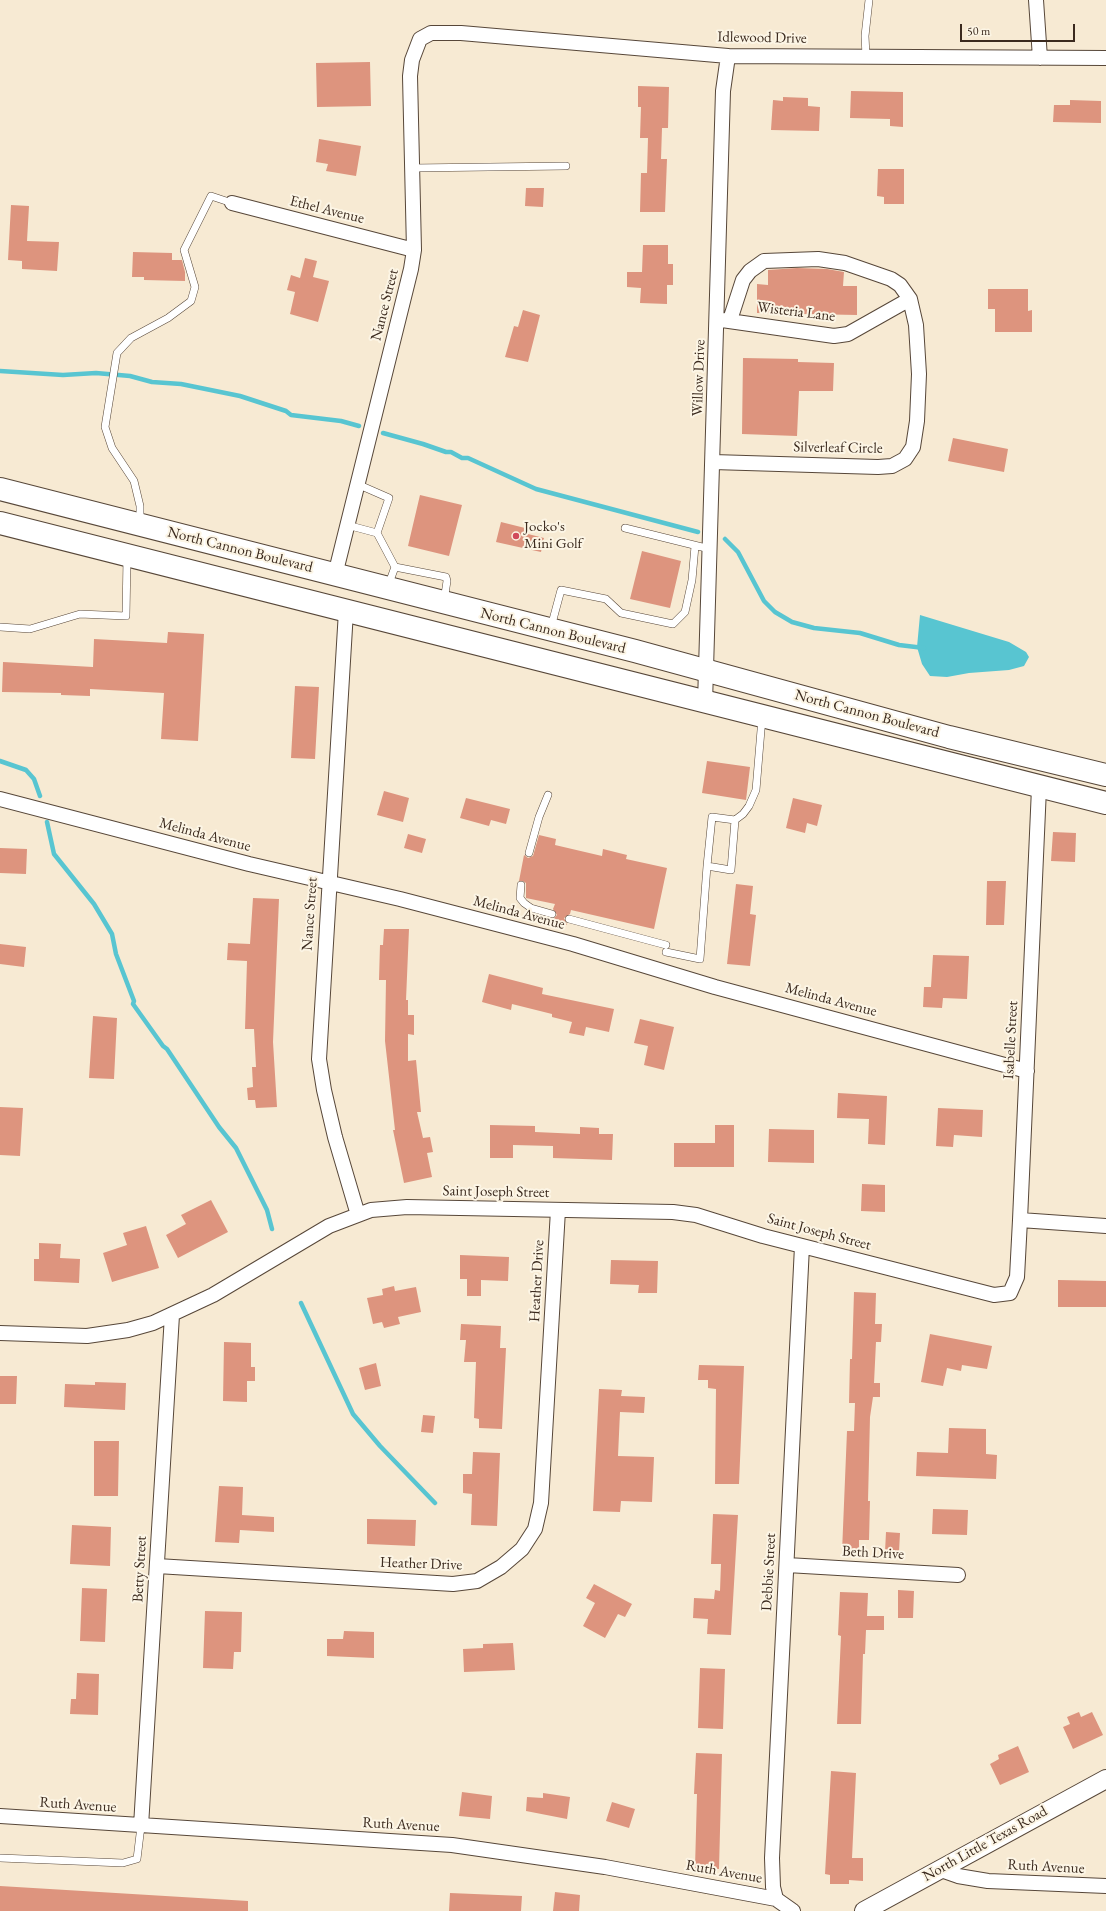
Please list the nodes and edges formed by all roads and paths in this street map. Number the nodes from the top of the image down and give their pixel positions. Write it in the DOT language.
graph roads {
  1 [pos="869,0"];
  2 [pos="1036,0"];
  3 [pos="420,39"];
  4 [pos="728,56"];
  5 [pos="866,56"];
  6 [pos="1040,58"];
  7 [pos="1106,58"];
  8 [pos="566,166"];
  9 [pos="412,168"];
  10 [pos="232,204"];
  11 [pos="414,250"];
  12 [pos="910,299"];
  13 [pos="724,320"];
  14 [pos="713,462"];
  15 [pos="357,484"];
  16 [pos="0,489"];
  17 [pos="0,523"];
  18 [pos="140,525"];
  19 [pos="347,525"];
  20 [pos="625,528"];
  21 [pos="377,534"];
  22 [pos="695,546"];
  23 [pos="710,549"];
  24 [pos="128,555"];
  25 [pos="395,567"];
  26 [pos="335,574"];
  27 [pos="388,588"];
  28 [pos="444,603"];
  29 [pos="346,611"];
  30 [pos="0,627"];
  31 [pos="550,630"];
  32 [pos="707,671"];
  33 [pos="705,702"];
  34 [pos="762,717"];
  35 [pos="1106,775"];
  36 [pos="1039,788"];
  37 [pos="548,795"];
  38 [pos="0,799"];
  39 [pos="1106,804"];
  40 [pos="735,820"];
  41 [pos="528,852"];
  42 [pos="707,866"];
  43 [pos="329,883"];
  44 [pos="521,885"];
  45 [pos="552,914"];
  46 [pos="569,918"];
  47 [pos="1027,1071"];
  48 [pos="558,1210"];
  49 [pos="358,1215"];
  50 [pos="1020,1220"];
  51 [pos="1106,1226"];
  52 [pos="802,1246"];
  53 [pos="1010,1293"];
  54 [pos="172,1315"];
  55 [pos="0,1333"];
  56 [pos="787,1565"];
  57 [pos="157,1566"];
  58 [pos="958,1574"];
  59 [pos="1106,1779"];
  60 [pos="0,1816"];
  61 [pos="141,1826"];
  62 [pos="0,1858"];
  63 [pos="938,1869"];
  64 [pos="1106,1886"];
  65 [pos="776,1899"];
  66 [pos="793,1911"];
  67 [pos="864,1911"];
  1 -- 5 [label="lane"];
  2 -- 6 [label="street"];
  3 -- 4 [label="street, Idlewood Drive"];
  3 -- 9 [label="street, Nance Street"];
  4 -- 5 [label="street, Idlewood Drive"];
  4 -- 13 [label="street, Willow Drive"];
  5 -- 6 [label="street, Idlewood Drive"];
  6 -- 7 [label="street, Idlewood Drive"];
  8 -- 9 [label="lane"];
  9 -- 11 [label="street, Nance Street"];
  10 -- 11 [label="street, Ethel Avenue"];
  10 -- 18 [label="lane"];
  11 -- 15 [label="street, Nance Street"];
  12 -- 13 [label="street, Wisteria Lane"];
  12 -- 13 [label="street, Silverleaf Circle"];
  12 -- 14 [label="street, Silverleaf Circle"];
  13 -- 14 [label="street, Willow Drive"];
  14 -- 23 [label="street, Willow Drive"];
  15 -- 19 [label="street, Nance Street"];
  15 -- 21 [label="lane"];
  16 -- 18 [label="main road, North Cannon Boulevard"];
  17 -- 24 [label="main road, North Cannon Boulevard"];
  18 -- 26 [label="main road, North Cannon Boulevard"];
  19 -- 21 [label="lane"];
  19 -- 26 [label="street, Nance Street"];
  20 -- 22 [label="lane"];
  21 -- 25 [label="lane"];
  22 -- 23 [label="lane"];
  22 -- 31 [label="lane"];
  23 -- 32 [label="street, Willow Drive"];
  24 -- 29 [label="main road, North Cannon Boulevard"];
  24 -- 30 [label="lane"];
  25 -- 27 [label="lane"];
  25 -- 28 [label="lane"];
  26 -- 27 [label="main road, North Cannon Boulevard"];
  27 -- 28 [label="main road, North Cannon Boulevard"];
  28 -- 31 [label="main road, North Cannon Boulevard"];
  29 -- 33 [label="main road, North Cannon Boulevard"];
  29 -- 43 [label="street, Nance Street"];
  31 -- 32 [label="main road, North Cannon Boulevard"];
  32 -- 33 [label="street, Willow Drive"];
  32 -- 35 [label="main road, North Cannon Boulevard"];
  33 -- 34 [label="main road, North Cannon Boulevard"];
  34 -- 36 [label="main road, North Cannon Boulevard"];
  34 -- 40 [label="lane"];
  36 -- 39 [label="main road, North Cannon Boulevard"];
  36 -- 47 [label="street, Isabelle Street"];
  37 -- 41 [label="lane"];
  38 -- 43 [label="street, Melinda Avenue"];
  40 -- 42 [label="lane"];
  40 -- 42 [label="lane"];
  42 -- 46 [label="lane"];
  43 -- 47 [label="street, Melinda Avenue"];
  43 -- 49 [label="street, Nance Street"];
  44 -- 45 [label="lane"];
  47 -- 50 [label="street, Isabelle Street"];
  48 -- 49 [label="street, Saint Joseph Street"];
  48 -- 52 [label="street, Saint Joseph Street"];
  48 -- 57 [label="street, Heather Drive"];
  49 -- 54 [label="street, Saint Joseph Street"];
  50 -- 51 [label="street"];
  50 -- 53 [label="street, Isabelle Street"];
  52 -- 53 [label="street, Saint Joseph Street"];
  52 -- 56 [label="street, Debbie Street"];
  54 -- 55 [label="street, Saint Joseph Street"];
  54 -- 57 [label="street, Betty Street"];
  56 -- 58 [label="street, Beth Drive"];
  56 -- 65 [label="street, Debbie Street"];
  57 -- 61 [label="street, Betty Street"];
  59 -- 63 [label="street, North Little Texas Road"];
  60 -- 61 [label="street, Ruth Avenue"];
  61 -- 62 [label="lane"];
  61 -- 65 [label="street, Ruth Avenue"];
  63 -- 64 [label="street, Ruth Avenue"];
  63 -- 67 [label="street, North Little Texas Road"];
  65 -- 66 [label="street, Ruth Avenue"];
}
